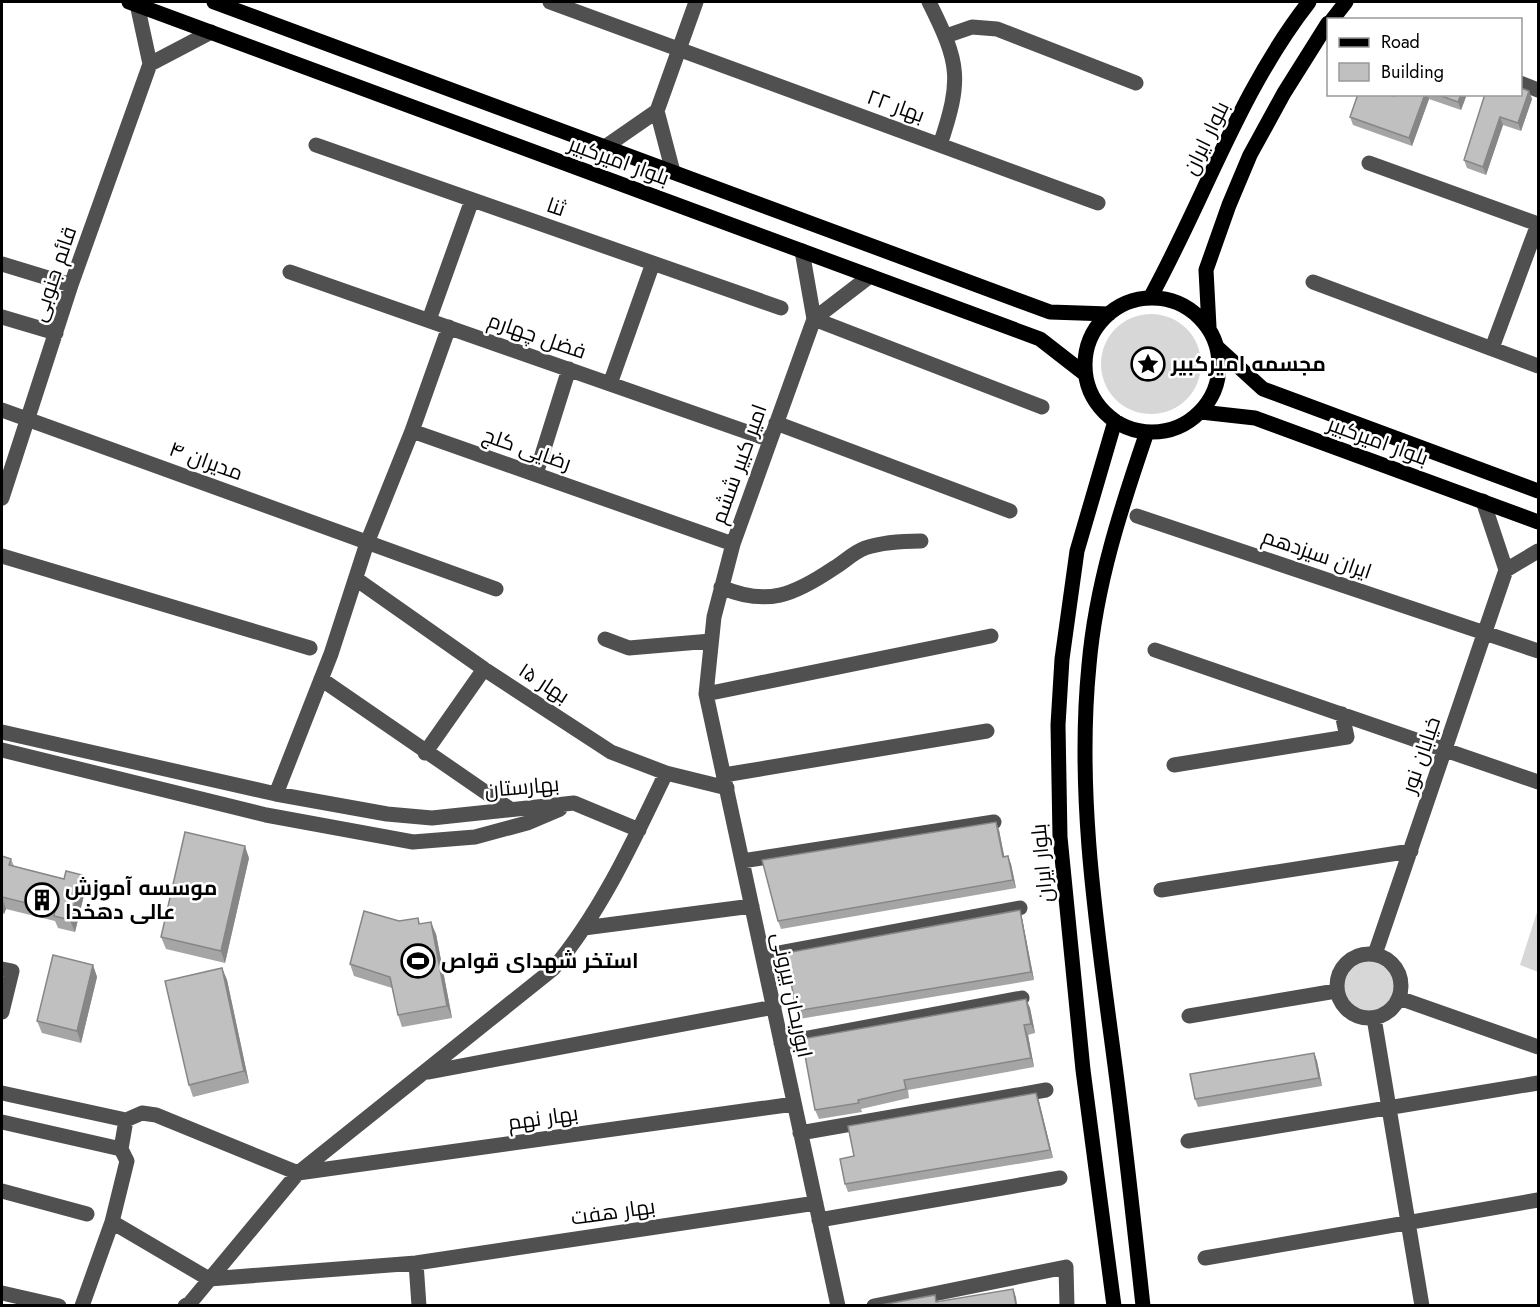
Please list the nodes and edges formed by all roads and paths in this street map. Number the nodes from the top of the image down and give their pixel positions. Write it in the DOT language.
graph roads {
  1 [pos="550,2"];
  2 [pos="696,2"];
  3 [pos="929,2"];
  4 [pos="1346,2"];
  5 [pos="133,3"];
  6 [pos="220,3"];
  7 [pos="1305,5"];
  8 [pos="1334,18"];
  9 [pos="1327,26"];
  10 [pos="212,32"];
  11 [pos="946,36"];
  12 [pos="679,48"];
  13 [pos="150,64"];
  14 [pos="1136,83"];
  15 [pos="1522,83"];
  16 [pos="1539,90"];
  17 [pos="657,111"];
  18 [pos="316,145"];
  19 [pos="940,145"];
  20 [pos="605,147"];
  21 [pos="1369,163"];
  22 [pos="673,172"];
  23 [pos="472,200"];
  24 [pos="1098,203"];
  25 [pos="1538,224"];
  26 [pos="802,251"];
  27 [pos="653,263"];
  28 [pos="2,264"];
  29 [pos="290,272"];
  30 [pos="870,276"];
  31 [pos="1313,282"];
  32 [pos="71,285"];
  33 [pos="1150,298"];
  34 [pos="781,308"];
  35 [pos="1109,314"];
  36 [pos="2,317"];
  37 [pos="814,319"];
  38 [pos="429,320"];
  39 [pos="448,327"];
  40 [pos="1209,327"];
  41 [pos="56,333"];
  42 [pos="1218,348"];
  43 [pos="1492,348"];
  44 [pos="1539,366"];
  45 [pos="569,369"];
  46 [pos="1085,374"];
  47 [pos="610,384"];
  48 [pos="1042,407"];
  49 [pos="2,410"];
  50 [pos="1201,412"];
  51 [pos="29,418"];
  52 [pos="1115,421"];
  53 [pos="776,423"];
  54 [pos="412,431"];
  55 [pos="1147,432"];
  56 [pos="770,440"];
  57 [pos="536,474"];
  58 [pos="1539,491"];
  59 [pos="2,498"];
  60 [pos="1483,501"];
  61 [pos="1010,511"];
  62 [pos="1137,516"];
  63 [pos="1539,522"];
  64 [pos="921,541"];
  65 [pos="367,543"];
  66 [pos="733,543"];
  67 [pos="1539,551"];
  68 [pos="2,556"];
  69 [pos="1506,570"];
  70 [pos="356,579"];
  71 [pos="722,587"];
  72 [pos="496,589"];
  73 [pos="1485,633"];
  74 [pos="991,636"];
  75 [pos="605,639"];
  76 [pos="711,641"];
  77 [pos="310,648"];
  78 [pos="1155,650"];
  79 [pos="1539,651"];
  80 [pos="484,669"];
  81 [pos="321,680"];
  82 [pos="706,694"];
  83 [pos="1342,714"];
  84 [pos="987,731"];
  85 [pos="2,732"];
  86 [pos="2,750"];
  87 [pos="1445,750"];
  88 [pos="425,753"];
  89 [pos="1174,765"];
  90 [pos="666,773"];
  91 [pos="725,782"];
  92 [pos="1539,782"];
  93 [pos="276,794"];
  94 [pos="574,803"];
  95 [pos="510,809"];
  96 [pos="994,822"];
  97 [pos="639,831"];
  98 [pos="1411,851"];
  99 [pos="742,861"];
  100 [pos="1161,890"];
  101 [pos="752,906"];
  102 [pos="1020,908"];
  103 [pos="584,928"];
  104 [pos="1376,954"];
  105 [pos="763,956"];
  106 [pos="2,969"];
  107 [pos="1336,991"];
  108 [pos="1022,998"];
  109 [pos="1399,998"];
  110 [pos="774,1007"];
  111 [pos="2,1012"];
  112 [pos="1189,1016"];
  113 [pos="1374,1018"];
  114 [pos="781,1043"];
  115 [pos="1539,1047"];
  116 [pos="426,1073"];
  117 [pos="1539,1083"];
  118 [pos="1046,1089"];
  119 [pos="2,1093"];
  120 [pos="794,1104"];
  121 [pos="1389,1108"];
  122 [pos="126,1120"];
  123 [pos="2,1122"];
  124 [pos="801,1133"];
  125 [pos="1188,1141"];
  126 [pos="121,1149"];
  127 [pos="298,1173"];
  128 [pos="1060,1178"];
  129 [pos="2,1191"];
  130 [pos="1539,1200"];
  131 [pos="816,1203"];
  132 [pos="87,1214"];
  133 [pos="819,1220"];
  134 [pos="111,1221"];
  135 [pos="1408,1223"];
  136 [pos="1205,1258"];
  137 [pos="416,1263"];
  138 [pos="209,1279"];
  139 [pos="2,1293"];
  140 [pos="59,1305"];
  141 [pos="82,1305"];
  142 [pos="185,1305"];
  143 [pos="419,1305"];
  144 [pos="838,1305"];
  145 [pos="874,1305"];
  146 [pos="1067,1305"];
  147 [pos="1114,1305"];
  148 [pos="1143,1305"];
  149 [pos="1422,1305"];
  1 -- 12 [label="street, بهار ۲۲"];
  2 -- 12 [label="street"];
  3 -- 11 [label="street"];
  4 -- 8 [label="main road"];
  5 -- 10 [label="main road, بلوار امیرکبیر"];
  5 -- 13 [label="street"];
  6 -- 20 [label="main road, بلوار امیرکبیر"];
  7 -- 33 [label="main road, بلوار ایران"];
  9 -- 40 [label="main road"];
  10 -- 13 [label="street"];
  10 -- 26 [label="main road, بلوار امیرکبیر"];
  11 -- 14 [label="street"];
  11 -- 19 [label="street"];
  12 -- 17 [label="street"];
  12 -- 19 [label="street, بهار ۲۲"];
  13 -- 32 [label="street, قائم جنوبی"];
  15 -- 16 [label="street"];
  17 -- 20 [label="street"];
  17 -- 22 [label="street"];
  18 -- 23 [label="street, ثنا"];
  19 -- 24 [label="street, بهار ۲۲"];
  20 -- 22 [label="main road, بلوار امیرکبیر"];
  21 -- 25 [label="street"];
  22 -- 35 [label="main road, بلوار امیرکبیر"];
  23 -- 27 [label="street, ثنا"];
  23 -- 38 [label="street"];
  25 -- 43 [label="street"];
  26 -- 30 [label="main road, بلوار امیرکبیر"];
  26 -- 37 [label="street"];
  27 -- 34 [label="street, ثنا"];
  27 -- 47 [label="street"];
  28 -- 32 [label="street"];
  29 -- 38 [label="street, فضل چهارم"];
  30 -- 37 [label="street"];
  30 -- 46 [label="main road, بلوار امیرکبیر"];
  31 -- 43 [label="street"];
  32 -- 41 [label="street, قائم جنوبی"];
  33 -- 35 [label="main road"];
  33 -- 40 [label="main road"];
  35 -- 46 [label="main road"];
  36 -- 41 [label="street"];
  37 -- 48 [label="street"];
  37 -- 53 [label="street, امیر کبیر ششم"];
  38 -- 39 [label="street, فضل چهارم"];
  39 -- 45 [label="street, فضل چهارم"];
  39 -- 54 [label="street"];
  40 -- 42 [label="main road"];
  41 -- 51 [label="street, قائم جنوبی"];
  42 -- 50 [label="main road"];
  42 -- 58 [label="main road, بلوار امیرکبیر"];
  43 -- 44 [label="street"];
  45 -- 47 [label="street, فضل چهارم"];
  45 -- 57 [label="street"];
  46 -- 52 [label="main road"];
  47 -- 56 [label="street, فضل چهارم"];
  49 -- 51 [label="street, مدیران ۴"];
  50 -- 55 [label="main road"];
  50 -- 60 [label="main road, بلوار امیرکبیر"];
  51 -- 59 [label="street, قائم جنوبی"];
  51 -- 65 [label="street, مدیران ۴"];
  52 -- 55 [label="main road"];
  52 -- 147 [label="main road, بلوار ایران"];
  53 -- 56 [label="street, امیر کبیر ششم"];
  53 -- 61 [label="street"];
  54 -- 57 [label="street, رضایی کلج"];
  54 -- 65 [label="street"];
  55 -- 148 [label="main road"];
  56 -- 66 [label="street, امیر کبیر ششم"];
  57 -- 66 [label="street, رضایی کلج"];
  60 -- 63 [label="main road, بلوار امیرکبیر"];
  60 -- 69 [label="street"];
  62 -- 73 [label="street, ایران سیزدهم"];
  64 -- 71 [label="street"];
  65 -- 70 [label="street"];
  65 -- 72 [label="street, مدیران ۴"];
  66 -- 71 [label="street, امیر کبیر ششم"];
  67 -- 69 [label="street"];
  68 -- 77 [label="street"];
  69 -- 73 [label="street, خیابان نور"];
  70 -- 80 [label="street, بهار ۱۵"];
  70 -- 81 [label="street"];
  71 -- 76 [label="street, امیر کبیر ششم"];
  73 -- 79 [label="street, ایران سیزدهم"];
  73 -- 87 [label="street, خیابان نور"];
  74 -- 82 [label="street"];
  75 -- 76 [label="street"];
  76 -- 82 [label="street, امیر کبیر ششم"];
  78 -- 83 [label="street"];
  80 -- 88 [label="street"];
  80 -- 90 [label="street, بهار ۱۵"];
  81 -- 88 [label="street"];
  81 -- 93 [label="street"];
  82 -- 91 [label="street, ابوریحان بیرونی"];
  83 -- 87 [label="street"];
  83 -- 89 [label="street"];
  84 -- 91 [label="street"];
  85 -- 93 [label="street, بهارستان"];
  86 -- 94 [label="street, بهارستان"];
  87 -- 92 [label="street"];
  87 -- 98 [label="street, خیابان نور"];
  88 -- 95 [label="street"];
  90 -- 91 [label="street, بهار ۱۵"];
  90 -- 97 [label="street"];
  91 -- 99 [label="street, ابوریحان بیرونی"];
  93 -- 95 [label="street, بهارستان"];
  94 -- 95 [label="street, بهارستان"];
  94 -- 97 [label="street"];
  96 -- 99 [label="street"];
  97 -- 103 [label="street"];
  98 -- 100 [label="street"];
  98 -- 104 [label="street, خیابان نور"];
  99 -- 101 [label="street, ابوریحان بیرونی"];
  101 -- 103 [label="street"];
  101 -- 105 [label="street, ابوریحان بیرونی"];
  102 -- 105 [label="street"];
  103 -- 116 [label="street"];
  104 -- 107 [label="street"];
  104 -- 109 [label="street"];
  105 -- 110 [label="street, ابوریحان بیرونی"];
  106 -- 111 [label="street"];
  107 -- 112 [label="street"];
  107 -- 113 [label="street"];
  108 -- 114 [label="street"];
  109 -- 113 [label="street"];
  109 -- 115 [label="street"];
  110 -- 114 [label="street, ابوریحان بیرونی"];
  110 -- 116 [label="street"];
  113 -- 121 [label="street"];
  114 -- 120 [label="street, ابوریحان بیرونی"];
  116 -- 127 [label="street"];
  117 -- 121 [label="street"];
  118 -- 124 [label="street"];
  119 -- 122 [label="street"];
  120 -- 124 [label="street, ابوریحان بیرونی"];
  120 -- 127 [label="street, بهار نهم"];
  121 -- 125 [label="street"];
  121 -- 135 [label="street"];
  122 -- 126 [label="street"];
  122 -- 127 [label="street"];
  123 -- 126 [label="street"];
  124 -- 131 [label="street, ابوریحان بیرونی"];
  126 -- 134 [label="street"];
  127 -- 138 [label="street"];
  128 -- 133 [label="street"];
  129 -- 132 [label="street"];
  130 -- 135 [label="street"];
  131 -- 133 [label="street, ابوریحان بیرونی"];
  131 -- 137 [label="street, بهار هفت"];
  133 -- 144 [label="street, ابوریحان بیرونی"];
  134 -- 138 [label="street"];
  134 -- 141 [label="street"];
  135 -- 136 [label="street"];
  135 -- 149 [label="street"];
  137 -- 138 [label="street, بهار هفت"];
  137 -- 143 [label="street"];
  138 -- 142 [label="street"];
  139 -- 140 [label="street"];
  145 -- 146 [label="street"];
}
